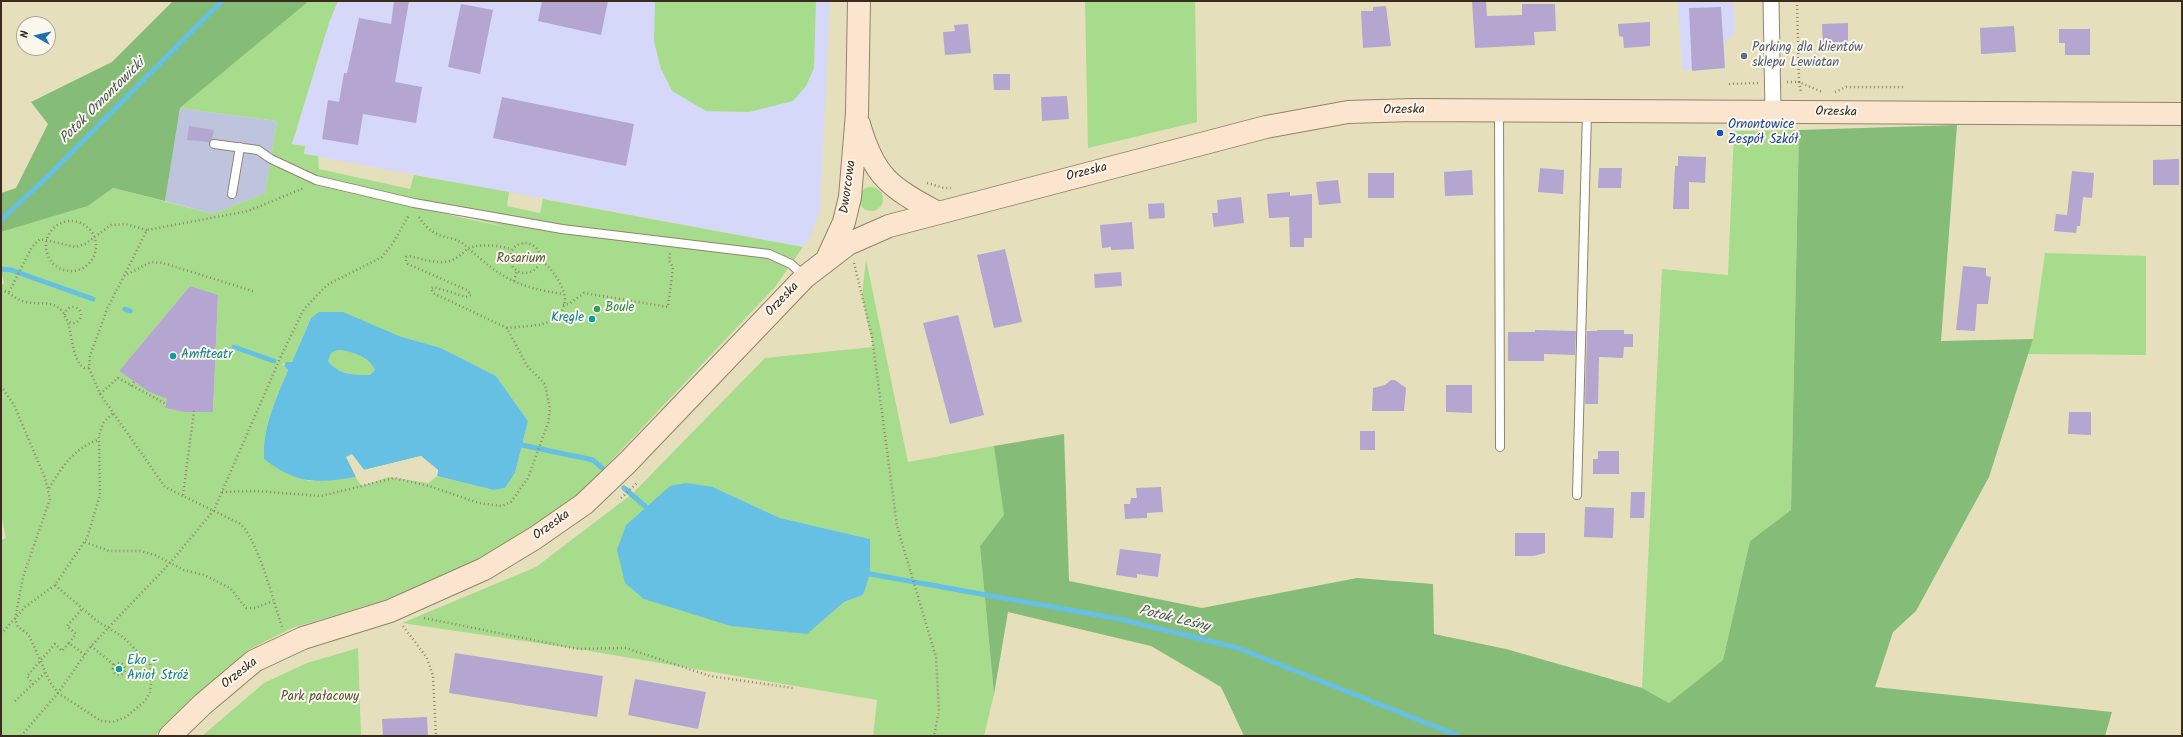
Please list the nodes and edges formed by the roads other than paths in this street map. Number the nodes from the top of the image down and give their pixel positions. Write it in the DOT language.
graph roads {
  1 [pos="859,1"];
  2 [pos="1771,1"];
  3 [pos="1499,111"];
  4 [pos="1587,112"];
  5 [pos="1773,112"];
  6 [pos="857,113"];
  7 [pos="2182,114"];
  8 [pos="214,144"];
  9 [pos="240,147"];
  10 [pos="886,180"];
  11 [pos="851,193"];
  12 [pos="232,194"];
  13 [pos="936,212"];
  14 [pos="879,230"];
  15 [pos="828,257"];
  16 [pos="805,277"];
  17 [pos="1500,447"];
  18 [pos="1577,495"];
  19 [pos="170,736"];
  1 -- 6 [label="street, Dworcowa"];
  2 -- 5 [label="street"];
  3 -- 4 [label="street, Orzeska"];
  3 -- 13 [label="street, Orzeska"];
  3 -- 17 [label="lane"];
  4 -- 5 [label="street, Orzeska"];
  4 -- 18 [label="lane"];
  5 -- 7 [label="street, Orzeska"];
  6 -- 10 [label="street, Dworcowa"];
  6 -- 11 [label="street, Dworcowa"];
  8 -- 9 [label="lane"];
  9 -- 12 [label="lane"];
  9 -- 16 [label="lane"];
  10 -- 11 [label="street"];
  10 -- 13 [label="street, Dworcowa"];
  10 -- 14 [label="street"];
  11 -- 14 [label="street"];
  11 -- 15 [label="street, Dworcowa"];
  13 -- 14 [label="street, Orzeska"];
  14 -- 15 [label="street, Orzeska"];
  15 -- 16 [label="street, Orzeska"];
  16 -- 19 [label="street, Orzeska"];
}
